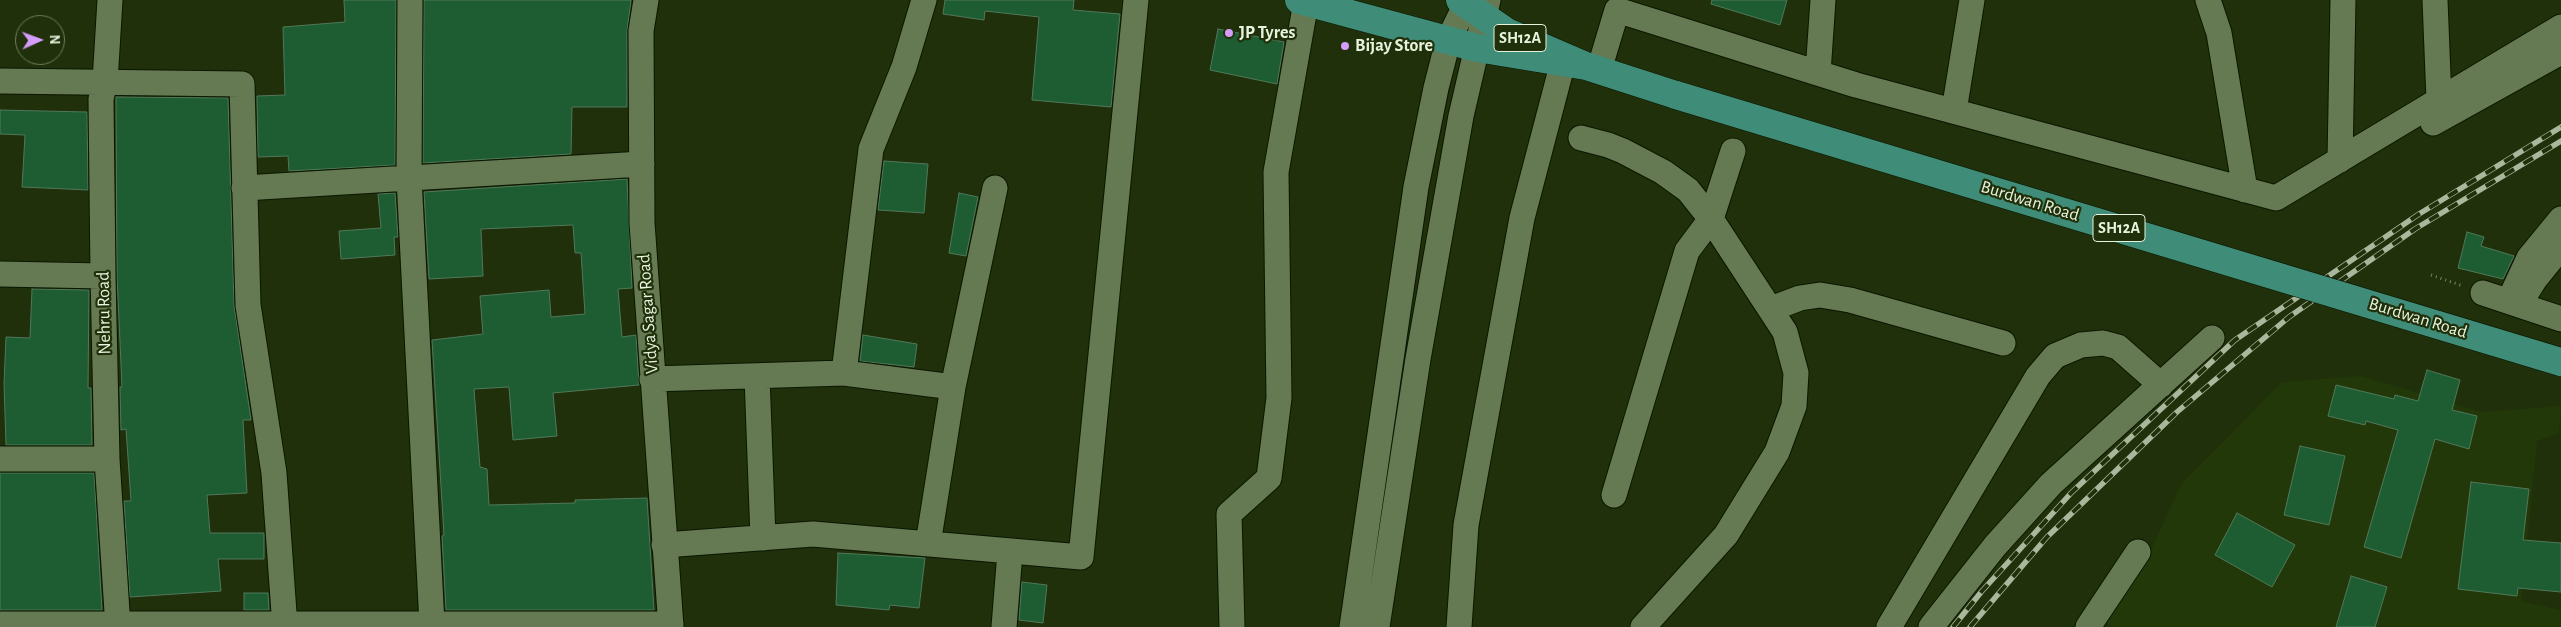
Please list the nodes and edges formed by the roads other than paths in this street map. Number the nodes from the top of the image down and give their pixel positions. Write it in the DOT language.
graph roads {
  1 [pos="110,0"];
  2 [pos="410,0"];
  3 [pos="646,0"];
  4 [pos="924,0"];
  5 [pos="1136,0"];
  6 [pos="1823,0"];
  7 [pos="1972,0"];
  8 [pos="2208,0"];
  9 [pos="2343,0"];
  10 [pos="2435,0"];
  11 [pos="1303,1"];
  12 [pos="1474,4"];
  13 [pos="2561,27"];
  14 [pos="1448,41"];
  15 [pos="1477,48"];
  16 [pos="2561,52"];
  17 [pos="1582,66"];
  18 [pos="1818,73"];
  19 [pos="0,81"];
  20 [pos="106,82"];
  21 [pos="2440,100"];
  22 [pos="1954,111"];
  23 [pos="2409,118"];
  24 [pos="1581,138"];
  25 [pos="1732,151"];
  26 [pos="2340,160"];
  27 [pos="642,164"];
  28 [pos="409,178"];
  29 [pos="244,188"];
  30 [pos="995,188"];
  31 [pos="2245,190"];
  32 [pos="1711,219"];
  33 [pos="2561,219"];
  34 [pos="2561,247"];
  35 [pos="0,274"];
  36 [pos="103,276"];
  37 [pos="2528,276"];
  38 [pos="2483,292"];
  39 [pos="2514,303"];
  40 [pos="1770,309"];
  41 [pos="2561,319"];
  42 [pos="2212,338"];
  43 [pos="2003,343"];
  44 [pos="2561,362"];
  45 [pos="844,373"];
  46 [pos="756,376"];
  47 [pos="652,379"];
  48 [pos="2161,385"];
  49 [pos="953,387"];
  50 [pos="0,459"];
  51 [pos="107,460"];
  52 [pos="1614,495"];
  53 [pos="763,538"];
  54 [pos="928,544"];
  55 [pos="664,546"];
  56 [pos="1010,552"];
  57 [pos="2138,552"];
  58 [pos="0,624"];
  59 [pos="432,624"];
  60 [pos="118,626"];
  61 [pos="285,626"];
  62 [pos="671,626"];
  63 [pos="1004,627"];
  64 [pos="1232,627"];
  65 [pos="1352,627"];
  66 [pos="1377,627"];
  67 [pos="1459,627"];
  68 [pos="1643,627"];
  69 [pos="1889,627"];
  70 [pos="1931,627"];
  71 [pos="2088,627"];
  1 -- 20 [label="street, Nehru Road"];
  2 -- 28 [label="street"];
  3 -- 27 [label="street, Vidya Sagar Road"];
  4 -- 45 [label="street"];
  5 -- 56 [label="street"];
  6 -- 18 [label="street"];
  7 -- 22 [label="street"];
  8 -- 31 [label="street"];
  9 -- 26 [label="street"];
  10 -- 21 [label="street"];
  11 -- 14 [label="main road, Burdwan Road / SH12A"];
  11 -- 64 [label="street"];
  12 -- 14 [label="street"];
  12 -- 15 [label="street"];
  12 -- 17 [label="main road, Burdwan Road / SH12A"];
  13 -- 21 [label="street"];
  14 -- 15 [label="main road, Burdwan Road / SH12A"];
  14 -- 65 [label="street"];
  15 -- 17 [label="main road, Burdwan Road / SH12A"];
  15 -- 66 [label="street"];
  16 -- 23 [label="street"];
  17 -- 18 [label="street"];
  17 -- 44 [label="main road, Burdwan Road / SH12A, bridge"];
  17 -- 67 [label="street"];
  18 -- 22 [label="street"];
  19 -- 20 [label="street"];
  20 -- 29 [label="street"];
  20 -- 36 [label="street, Nehru Road"];
  21 -- 23 [label="street"];
  22 -- 31 [label="street"];
  23 -- 26 [label="street"];
  24 -- 32 [label="street"];
  25 -- 32 [label="street"];
  26 -- 31 [label="street"];
  27 -- 28 [label="street"];
  27 -- 47 [label="street, Vidya Sagar Road"];
  28 -- 29 [label="street"];
  28 -- 59 [label="street"];
  29 -- 61 [label="street"];
  30 -- 49 [label="street"];
  32 -- 40 [label="street"];
  32 -- 52 [label="street"];
  33 -- 37 [label="street"];
  34 -- 37 [label="street"];
  35 -- 36 [label="street"];
  36 -- 51 [label="street, Nehru Road"];
  37 -- 39 [label="street"];
  38 -- 39 [label="street"];
  39 -- 41 [label="street"];
  40 -- 43 [label="street"];
  40 -- 68 [label="street"];
  42 -- 48 [label="street"];
  45 -- 46 [label="street"];
  45 -- 49 [label="street"];
  46 -- 47 [label="street"];
  46 -- 53 [label="street"];
  47 -- 55 [label="street, Vidya Sagar Road"];
  48 -- 69 [label="street"];
  48 -- 70 [label="street"];
  49 -- 54 [label="street"];
  50 -- 51 [label="street"];
  51 -- 60 [label="street, Nehru Road"];
  53 -- 54 [label="street"];
  53 -- 55 [label="street"];
  54 -- 56 [label="street"];
  55 -- 62 [label="street, Vidya Sagar Road"];
  56 -- 63 [label="street"];
  57 -- 71 [label="street"];
  58 -- 60 [label="street"];
  59 -- 61 [label="street"];
  59 -- 62 [label="street"];
  60 -- 61 [label="street"];
}
